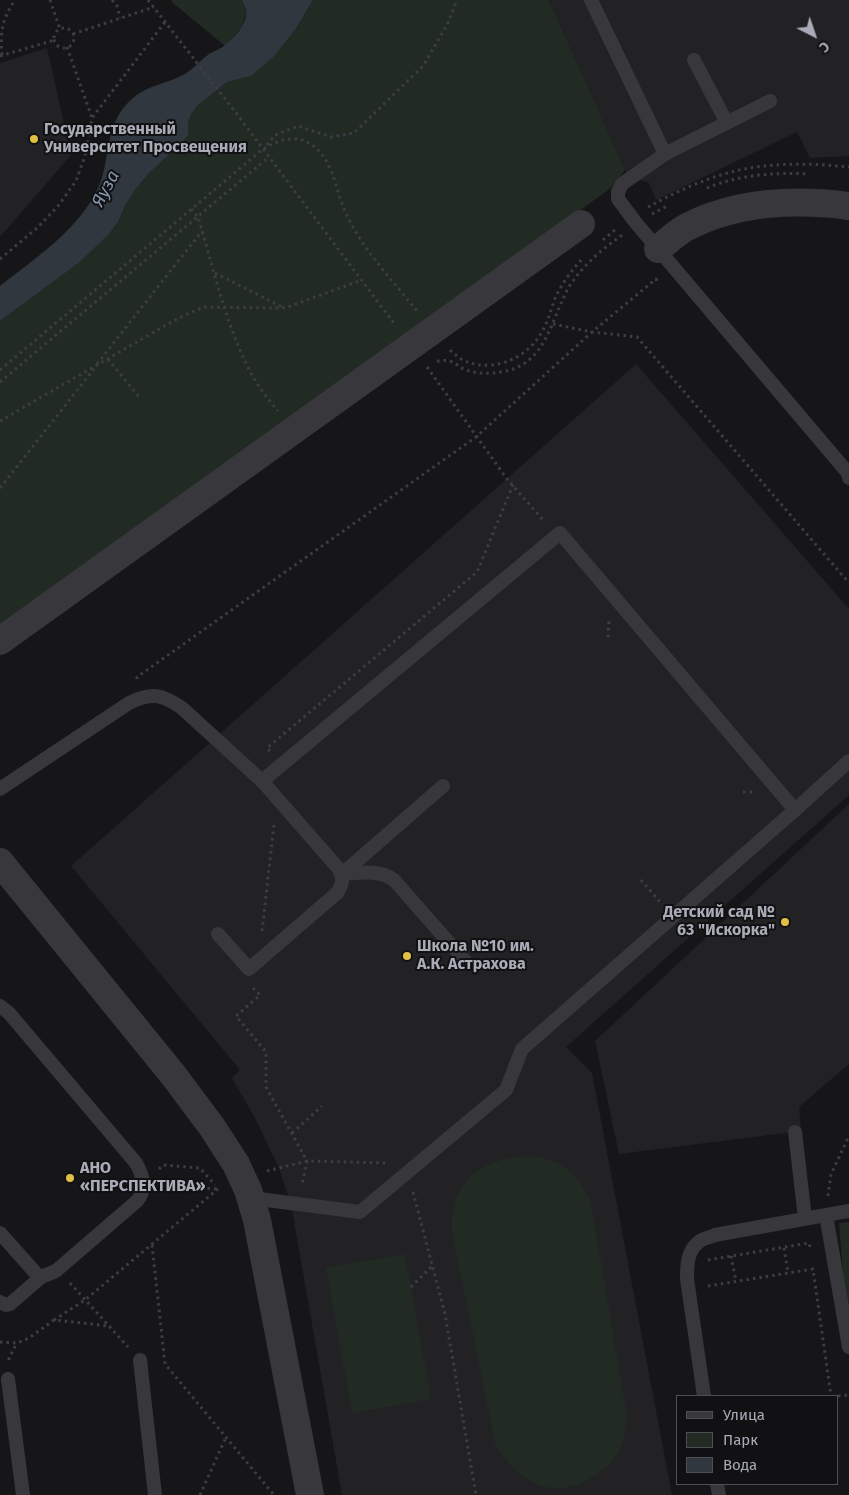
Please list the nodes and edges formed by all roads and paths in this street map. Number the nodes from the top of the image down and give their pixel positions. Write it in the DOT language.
graph roads {
  1 [pos="15,0"];
  2 [pos="50,0"];
  3 [pos="112,0"];
  4 [pos="148,0"];
  5 [pos="457,0"];
  6 [pos="591,0"];
  7 [pos="154,7"];
  8 [pos="120,18"];
  9 [pos="165,22"];
  10 [pos="60,29"];
  11 [pos="73,34"];
  12 [pos="55,40"];
  13 [pos="67,47"];
  14 [pos="1,56"];
  15 [pos="694,60"];
  16 [pos="770,101"];
  17 [pos="92,118"];
  18 [pos="727,123"];
  19 [pos="263,149"];
  20 [pos="665,154"];
  21 [pos="269,157"];
  22 [pos="849,167"];
  23 [pos="848,201"];
  24 [pos="191,209"];
  25 [pos="198,217"];
  26 [pos="631,217"];
  27 [pos="581,224"];
  28 [pos="616,230"];
  29 [pos="202,231"];
  30 [pos="602,241"];
  31 [pos="658,249"];
  32 [pos="588,253"];
  33 [pos="0,259"];
  34 [pos="215,273"];
  35 [pos="362,280"];
  36 [pos="663,287"];
  37 [pos="224,306"];
  38 [pos="283,307"];
  39 [pos="553,324"];
  40 [pos="592,332"];
  41 [pos="422,345"];
  42 [pos="108,359"];
  43 [pos="96,366"];
  44 [pos="0,370"];
  45 [pos="0,382"];
  46 [pos="140,398"];
  47 [pos="0,421"];
  48 [pos="293,430"];
  49 [pos="476,437"];
  50 [pos="849,478"];
  51 [pos="513,485"];
  52 [pos="0,488"];
  53 [pos="556,536"];
  54 [pos="849,583"];
  55 [pos="0,641"];
  56 [pos="141,697"];
  57 [pos="849,760"];
  58 [pos="274,770"];
  59 [pos="262,781"];
  60 [pos="443,786"];
  61 [pos="0,789"];
  62 [pos="277,797"];
  63 [pos="795,810"];
  64 [pos="0,862"];
  65 [pos="342,874"];
  66 [pos="641,880"];
  67 [pos="674,916"];
  68 [pos="218,934"];
  69 [pos="259,961"];
  70 [pos="466,962"];
  71 [pos="257,992"];
  72 [pos="0,1006"];
  73 [pos="322,1106"];
  74 [pos="795,1132"];
  75 [pos="292,1133"];
  76 [pos="849,1136"];
  77 [pos="393,1164"];
  78 [pos="385,1168"];
  79 [pos="408,1172"];
  80 [pos="143,1185"];
  81 [pos="302,1188"];
  82 [pos="218,1189"];
  83 [pos="251,1198"];
  84 [pos="849,1211"];
  85 [pos="826,1215"];
  86 [pos="805,1218"];
  87 [pos="0,1233"];
  88 [pos="152,1245"];
  89 [pos="784,1248"];
  90 [pos="811,1252"];
  91 [pos="731,1256"];
  92 [pos="812,1260"];
  93 [pos="701,1261"];
  94 [pos="432,1266"];
  95 [pos="813,1269"];
  96 [pos="57,1270"];
  97 [pos="788,1273"];
  98 [pos="40,1278"];
  99 [pos="736,1281"];
  100 [pos="707,1286"];
  101 [pos="411,1287"];
  102 [pos="85,1300"];
  103 [pos="0,1302"];
  104 [pos="54,1320"];
  105 [pos="109,1326"];
  106 [pos="0,1342"];
  107 [pos="849,1347"];
  108 [pos="140,1360"];
  109 [pos="8,1379"];
  110 [pos="704,1395"];
  111 [pos="831,1395"];
  112 [pos="226,1437"];
  113 [pos="23,1495"];
  114 [pos="155,1495"];
  115 [pos="200,1495"];
  116 [pos="274,1495"];
  117 [pos="310,1495"];
  118 [pos="476,1495"];
  1 -- 14 [label="path"];
  2 -- 10 [label="path"];
  3 -- 8 [label="path"];
  4 -- 7 [label="path"];
  5 -- 19 [label="path"];
  6 -- 20 [label="lane"];
  7 -- 8 [label="path"];
  7 -- 9 [label="path"];
  8 -- 11 [label="path"];
  9 -- 17 [label="path"];
  9 -- 19 [label="path"];
  10 -- 11 [label="path"];
  10 -- 12 [label="path"];
  11 -- 13 [label="path"];
  12 -- 13 [label="path"];
  12 -- 14 [label="path"];
  13 -- 17 [label="path"];
  15 -- 18 [label="lane"];
  16 -- 18 [label="lane"];
  17 -- 33 [label="path"];
  18 -- 20 [label="lane"];
  19 -- 21 [label="path"];
  19 -- 24 [label="path"];
  19 -- 41 [label="path"];
  20 -- 26 [label="lane"];
  21 -- 25 [label="path"];
  21 -- 35 [label="path"];
  22 -- 26 [label="path"];
  23 -- 31 [label="street"];
  24 -- 25 [label="path"];
  24 -- 44 [label="path"];
  25 -- 29 [label="path"];
  25 -- 45 [label="path"];
  26 -- 28 [label="path"];
  26 -- 31 [label="lane"];
  27 -- 41 [label="street"];
  28 -- 30 [label="path"];
  28 -- 39 [label="path"];
  29 -- 34 [label="path"];
  29 -- 43 [label="path"];
  31 -- 50 [label="lane"];
  32 -- 41 [label="path"];
  34 -- 37 [label="path"];
  34 -- 38 [label="path"];
  35 -- 38 [label="path"];
  35 -- 41 [label="path"];
  36 -- 40 [label="path"];
  37 -- 38 [label="path"];
  37 -- 42 [label="path"];
  37 -- 48 [label="path"];
  39 -- 40 [label="path"];
  39 -- 41 [label="path"];
  40 -- 49 [label="path"];
  40 -- 54 [label="path"];
  41 -- 48 [label="street"];
  41 -- 49 [label="path"];
  42 -- 43 [label="path"];
  42 -- 46 [label="path"];
  43 -- 47 [label="path"];
  43 -- 52 [label="path"];
  48 -- 55 [label="street"];
  49 -- 51 [label="path"];
  49 -- 56 [label="path"];
  51 -- 53 [label="path"];
  51 -- 58 [label="path"];
  53 -- 58 [label="lane"];
  53 -- 63 [label="lane"];
  56 -- 59 [label="lane"];
  56 -- 61 [label="lane"];
  57 -- 63 [label="lane"];
  58 -- 59 [label="lane"];
  59 -- 62 [label="lane"];
  60 -- 65 [label="lane"];
  62 -- 65 [label="lane"];
  62 -- 69 [label="path"];
  63 -- 67 [label="lane"];
  64 -- 83 [label="street"];
  65 -- 69 [label="lane"];
  65 -- 70 [label="lane"];
  66 -- 67 [label="path"];
  67 -- 79 [label="lane"];
  68 -- 69 [label="lane"];
  71 -- 75 [label="path"];
  72 -- 80 [label="lane"];
  73 -- 75 [label="path"];
  74 -- 86 [label="lane"];
  75 -- 81 [label="path"];
  76 -- 85 [label="path"];
  77 -- 78 [label="path"];
  79 -- 83 [label="lane"];
  79 -- 94 [label="path"];
  80 -- 82 [label="path"];
  80 -- 82 [label="path"];
  80 -- 96 [label="lane"];
  82 -- 88 [label="path"];
  83 -- 117 [label="street"];
  84 -- 85 [label="lane"];
  85 -- 86 [label="lane"];
  85 -- 107 [label="lane"];
  86 -- 110 [label="lane"];
  87 -- 98 [label="lane"];
  88 -- 102 [label="path"];
  88 -- 112 [label="path"];
  89 -- 90 [label="path"];
  89 -- 91 [label="path"];
  89 -- 97 [label="path"];
  91 -- 93 [label="path"];
  91 -- 99 [label="path"];
  92 -- 95 [label="path"];
  94 -- 101 [label="path"];
  94 -- 118 [label="path"];
  95 -- 97 [label="path"];
  95 -- 111 [label="path"];
  96 -- 98 [label="lane"];
  96 -- 102 [label="path"];
  97 -- 99 [label="path"];
  98 -- 103 [label="lane"];
  99 -- 100 [label="path"];
  102 -- 104 [label="path"];
  102 -- 105 [label="path"];
  104 -- 105 [label="path"];
  104 -- 106 [label="path"];
  105 -- 108 [label="path"];
  108 -- 114 [label="lane"];
  109 -- 113 [label="lane"];
  112 -- 115 [label="path"];
  112 -- 116 [label="path"];
}
